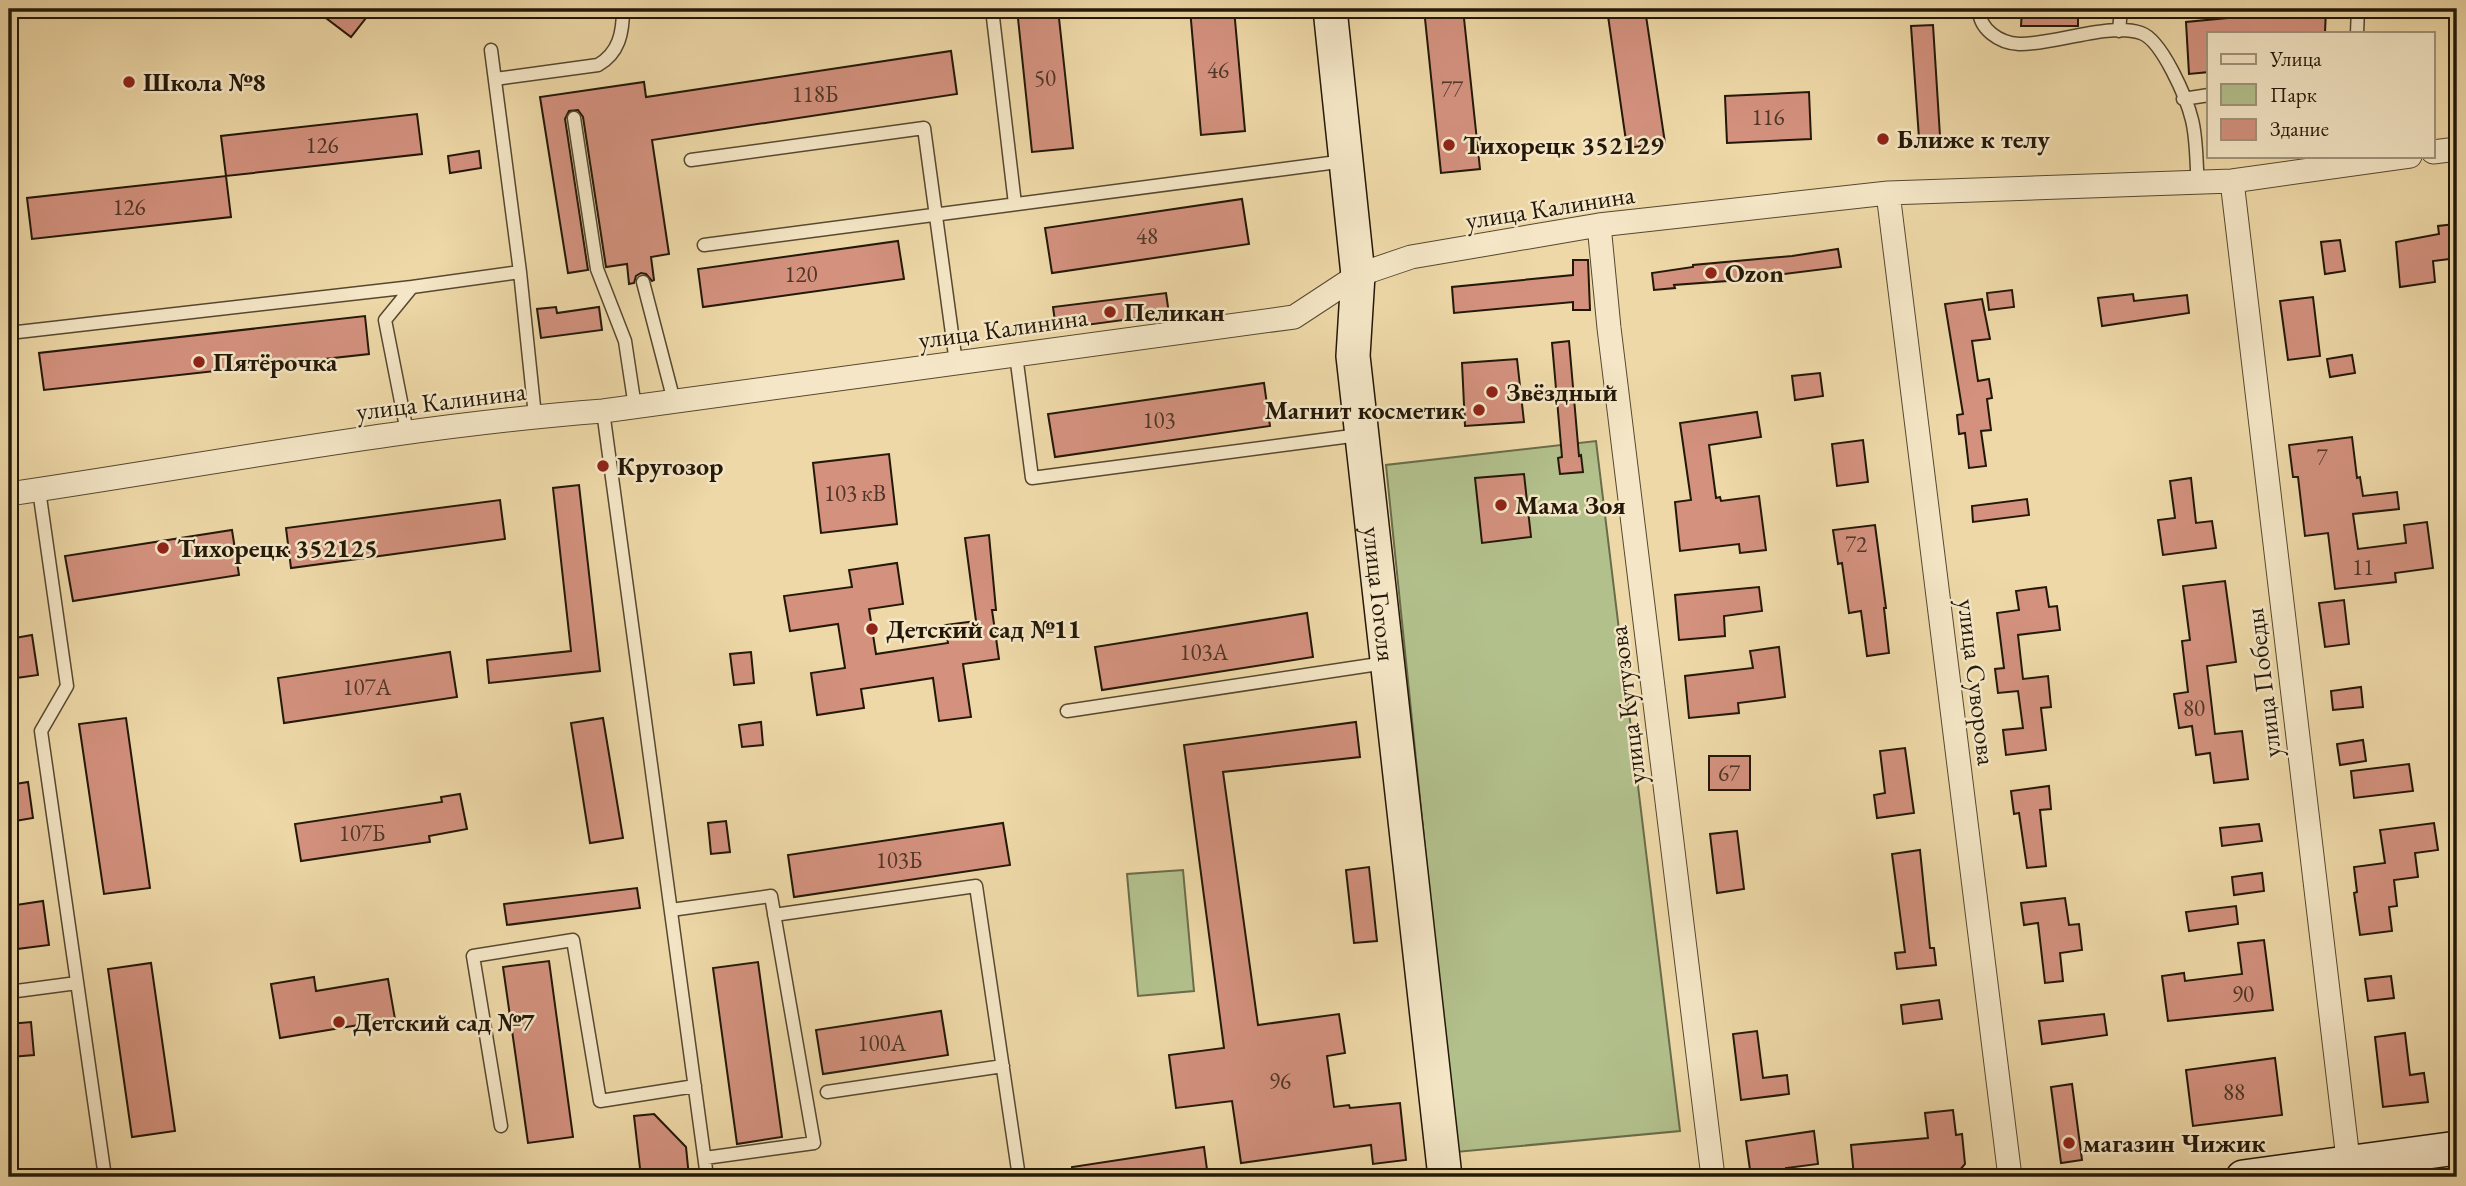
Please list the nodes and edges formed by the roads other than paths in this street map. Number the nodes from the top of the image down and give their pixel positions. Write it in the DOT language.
graph roads {
  1 [pos="623,9"];
  2 [pos="992,9"];
  3 [pos="1330,9"];
  4 [pos="1979,9"];
  5 [pos="2121,9"];
  6 [pos="2358,9"];
  7 [pos="2119,31"];
  8 [pos="2357,32"];
  9 [pos="491,50"];
  10 [pos="495,79"];
  11 [pos="2207,95"];
  12 [pos="2183,99"];
  13 [pos="574,118"];
  14 [pos="2457,149"];
  15 [pos="2434,152"];
  16 [pos="2396,158"];
  17 [pos="691,159"];
  18 [pos="1346,160"];
  19 [pos="2232,181"];
  20 [pos="2198,184"];
  21 [pos="1888,193"];
  22 [pos="1015,204"];
  23 [pos="936,214"];
  24 [pos="1599,225"];
  25 [pos="704,245"];
  26 [pos="520,272"];
  27 [pos="1358,275"];
  28 [pos="643,282"];
  29 [pos="412,287"];
  30 [pos="9,333"];
  31 [pos="1016,355"];
  32 [pos="956,363"];
  33 [pos="674,401"];
  34 [pos="635,407"];
  35 [pos="604,411"];
  36 [pos="535,416"];
  37 [pos="407,432"];
  38 [pos="1362,435"];
  39 [pos="38,490"];
  40 [pos="9,494"];
  41 [pos="1387,662"];
  42 [pos="1067,711"];
  43 [pos="671,910"];
  44 [pos="774,915"];
  45 [pos="77,983"];
  46 [pos="9,992"];
  47 [pos="1003,1066"];
  48 [pos="695,1086"];
  49 [pos="827,1092"];
  50 [pos="501,1126"];
  51 [pos="2457,1148"];
  52 [pos="705,1158"];
  53 [pos="2349,1170"];
  54 [pos="105,1177"];
  55 [pos="707,1177"];
  56 [pos="1019,1177"];
  57 [pos="1444,1177"];
  58 [pos="1713,1177"];
  59 [pos="2010,1177"];
  60 [pos="2243,1177"];
  1 -- 10 [label="lane"];
  2 -- 22 [label="lane"];
  3 -- 18 [label="main road, улица Гоголя"];
  4 -- 7 [label="lane"];
  5 -- 7 [label="lane"];
  6 -- 8 [label="lane"];
  7 -- 12 [label="lane"];
  9 -- 10 [label="lane"];
  10 -- 26 [label="lane"];
  11 -- 12 [label="lane"];
  12 -- 20 [label="lane"];
  13 -- 34 [label="lane"];
  14 -- 15 [label="street"];
  16 -- 19 [label="street, улица Калинина"];
  17 -- 23 [label="lane"];
  18 -- 22 [label="lane"];
  18 -- 27 [label="main road, улица Гоголя"];
  19 -- 20 [label="street, улица Калинина"];
  19 -- 53 [label="street, улица Победы"];
  20 -- 21 [label="street, улица Калинина"];
  21 -- 24 [label="street, улица Калинина"];
  21 -- 59 [label="street, улица Суворова"];
  22 -- 23 [label="lane"];
  23 -- 25 [label="lane"];
  23 -- 32 [label="lane"];
  24 -- 27 [label="street, улица Калинина"];
  24 -- 58 [label="street, улица Кутузова"];
  26 -- 29 [label="lane"];
  26 -- 36 [label="lane"];
  27 -- 31 [label="street, улица Калинина"];
  27 -- 38 [label="main road, улица Гоголя"];
  28 -- 33 [label="lane"];
  29 -- 30 [label="lane"];
  29 -- 37 [label="lane"];
  31 -- 32 [label="street, улица Калинина"];
  31 -- 38 [label="lane"];
  32 -- 33 [label="street, улица Калинина"];
  33 -- 34 [label="street, улица Калинина"];
  34 -- 35 [label="street, улица Калинина"];
  35 -- 36 [label="street, улица Калинина"];
  35 -- 43 [label="lane"];
  36 -- 37 [label="street, улица Калинина"];
  37 -- 39 [label="street, улица Калинина"];
  38 -- 41 [label="main road, улица Гоголя"];
  39 -- 40 [label="street, улица Калинина"];
  39 -- 45 [label="lane"];
  41 -- 42 [label="lane"];
  41 -- 57 [label="main road, улица Гоголя"];
  43 -- 44 [label="lane"];
  43 -- 48 [label="lane"];
  44 -- 47 [label="lane"];
  44 -- 52 [label="lane"];
  45 -- 46 [label="lane"];
  45 -- 54 [label="lane"];
  47 -- 49 [label="lane"];
  47 -- 56 [label="lane"];
  48 -- 50 [label="lane"];
  48 -- 52 [label="lane"];
  51 -- 53 [label="main road"];
  52 -- 55 [label="lane"];
  53 -- 60 [label="main road"];
}
